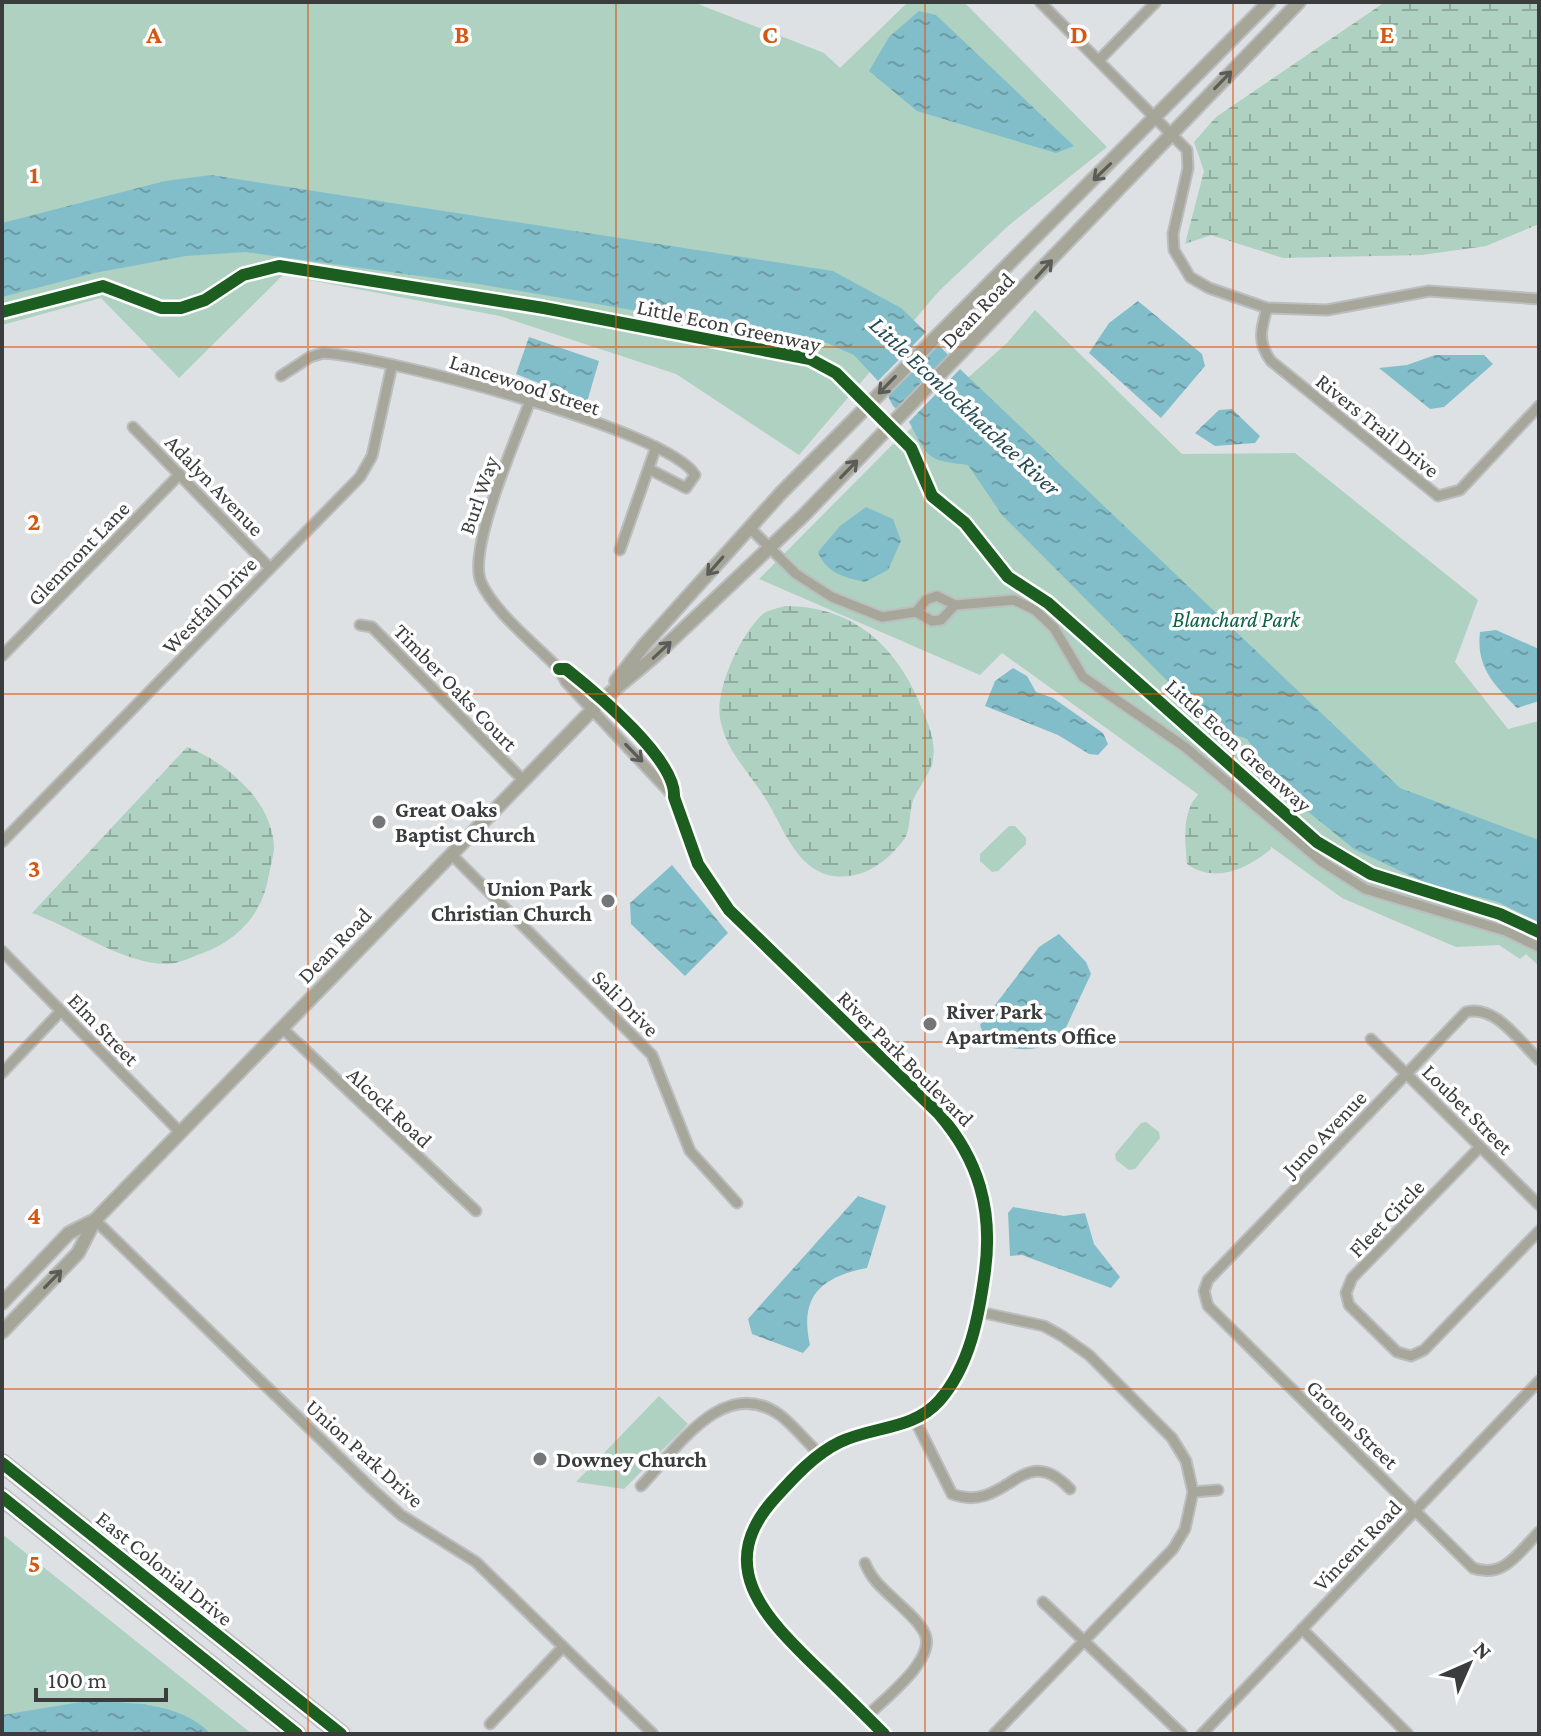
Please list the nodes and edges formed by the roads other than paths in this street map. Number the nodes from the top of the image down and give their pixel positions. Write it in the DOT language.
graph roads {
  1 [pos="1040,2"];
  2 [pos="1156,2"];
  3 [pos="1269,2"];
  4 [pos="1299,2"];
  5 [pos="1099,60"];
  6 [pos="1157,117"];
  7 [pos="1172,132"];
  8 [pos="1539,299"];
  9 [pos="1267,308"];
  10 [pos="392,365"];
  11 [pos="281,376"];
  12 [pos="530,401"];
  13 [pos="1539,406"];
  14 [pos="133,427"];
  15 [pos="656,447"];
  16 [pos="649,469"];
  17 [pos="180,474"];
  18 [pos="749,527"];
  19 [pos="770,549"];
  20 [pos="620,550"];
  21 [pos="270,568"];
  22 [pos="955,605"];
  23 [pos="916,612"];
  24 [pos="360,625"];
  25 [pos="2,656"];
  26 [pos="559,669"];
  27 [pos="602,700"];
  28 [pos="592,710"];
  29 [pos="523,780"];
  30 [pos="674,797"];
  31 [pos="2,842"];
  32 [pos="451,854"];
  33 [pos="1539,947"];
  34 [pos="2,951"];
  35 [pos="61,1011"];
  36 [pos="282,1028"];
  37 [pos="1371,1039"];
  38 [pos="1539,1060"];
  39 [pos="2,1073"];
  40 [pos="1406,1073"];
  41 [pos="180,1132"];
  42 [pos="1480,1147"];
  43 [pos="737,1203"];
  44 [pos="1539,1205"];
  45 [pos="476,1211"];
  46 [pos="95,1220"];
  47 [pos="1539,1231"];
  48 [pos="1204,1291"];
  49 [pos="2,1303"];
  50 [pos="980,1312"];
  51 [pos="2,1332"];
  52 [pos="1539,1381"];
  53 [pos="915,1420"];
  54 [pos="820,1455"];
  55 [pos="2,1463"];
  56 [pos="641,1486"];
  57 [pos="1070,1489"];
  58 [pos="1218,1490"];
  59 [pos="1193,1492"];
  60 [pos="2,1497"];
  61 [pos="1416,1511"];
  62 [pos="1539,1532"];
  63 [pos="865,1563"];
  64 [pos="1043,1602"];
  65 [pos="158,1622"];
  66 [pos="1302,1629"];
  67 [pos="211,1630"];
  68 [pos="1084,1641"];
  69 [pos="563,1647"];
  70 [pos="866,1717"];
  71 [pos="490,1724"];
  72 [pos="297,1734"];
  73 [pos="341,1734"];
  74 [pos="653,1734"];
  75 [pos="884,1734"];
  76 [pos="994,1734"];
  77 [pos="1182,1734"];
  78 [pos="1202,1734"];
  79 [pos="1408,1734"];
  1 -- 5 [label="street"];
  2 -- 5 [label="street"];
  3 -- 6 [label="main road, Dean Road"];
  7 -- 4 [label="main road, Dean Road, one-way"];
  5 -- 6 [label="street"];
  6 -- 7 [label="street"];
  6 -- 18 [label="main road, Dean Road, one-way"];
  7 -- 9 [label="street"];
  19 -- 7 [label="main road, Dean Road, one-way"];
  8 -- 9 [label="street"];
  9 -- 13 [label="street, Rivers Trail Drive"];
  10 -- 11 [label="street, Lancewood Street"];
  10 -- 12 [label="street, Lancewood Street"];
  10 -- 21 [label="street, Westfall Drive"];
  12 -- 15 [label="street, Lancewood Street"];
  12 -- 26 [label="street, Burl Way"];
  14 -- 17 [label="street, Adalyn Avenue"];
  15 -- 16 [label="street"];
  15 -- 16 [label="street, Lancewood Street"];
  16 -- 20 [label="street"];
  17 -- 21 [label="street, Adalyn Avenue"];
  17 -- 25 [label="street, Glenmont Lane"];
  18 -- 19 [label="street"];
  18 -- 27 [label="main road, Dean Road, one-way"];
  19 -- 23 [label="street"];
  27 -- 19 [label="main road, Dean Road, one-way"];
  21 -- 31 [label="street, Westfall Drive"];
  22 -- 23 [label="street"];
  22 -- 23 [label="street"];
  22 -- 33 [label="street"];
  24 -- 29 [label="street, Timber Oaks Court"];
  26 -- 27 [label="street, Burl Way"];
  26 -- 28 [label="street, Burl Way"];
  27 -- 28 [label="main road, Dean Road"];
  27 -- 30 [label="street, River Park Boulevard"];
  28 -- 29 [label="main road, Dean Road"];
  28 -- 30 [label="street, River Park Boulevard, one-way"];
  29 -- 32 [label="main road, Dean Road"];
  30 -- 50 [label="street, River Park Boulevard"];
  32 -- 36 [label="main road, Dean Road"];
  32 -- 43 [label="street, Sali Drive"];
  34 -- 35 [label="street, Elm Street"];
  35 -- 39 [label="street"];
  35 -- 41 [label="street, Elm Street"];
  36 -- 41 [label="main road, Dean Road"];
  36 -- 45 [label="street, Alcock Road"];
  37 -- 40 [label="street, Loubet Street"];
  38 -- 40 [label="street, Juno Avenue"];
  40 -- 42 [label="street, Loubet Street"];
  40 -- 48 [label="street, Juno Avenue"];
  41 -- 46 [label="main road, Dean Road"];
  42 -- 44 [label="street, Loubet Street"];
  42 -- 47 [label="street, Fleet Circle"];
  46 -- 49 [label="main road, Dean Road"];
  51 -- 46 [label="main road, Dean Road, one-way"];
  46 -- 69 [label="street, Union Park Drive"];
  48 -- 61 [label="street, Groton Street"];
  50 -- 53 [label="street, River Park Boulevard"];
  50 -- 59 [label="street"];
  52 -- 61 [label="street, Vincent Road"];
  53 -- 54 [label="street, River Park Boulevard"];
  53 -- 57 [label="street"];
  54 -- 56 [label="street"];
  54 -- 70 [label="street, River Park Boulevard"];
  55 -- 67 [label="highway, East Colonial Drive"];
  58 -- 59 [label="street"];
  59 -- 68 [label="street"];
  60 -- 65 [label="highway"];
  61 -- 62 [label="street, Groton Street"];
  61 -- 66 [label="street, Vincent Road"];
  63 -- 70 [label="street"];
  64 -- 68 [label="street"];
  65 -- 67 [label="highway"];
  65 -- 72 [label="highway"];
  66 -- 78 [label="street, Vincent Road"];
  66 -- 79 [label="street"];
  67 -- 73 [label="highway, East Colonial Drive"];
  68 -- 76 [label="street"];
  68 -- 77 [label="street"];
  69 -- 71 [label="street"];
  69 -- 74 [label="street, Union Park Drive"];
  70 -- 75 [label="street, River Park Boulevard"];
}
